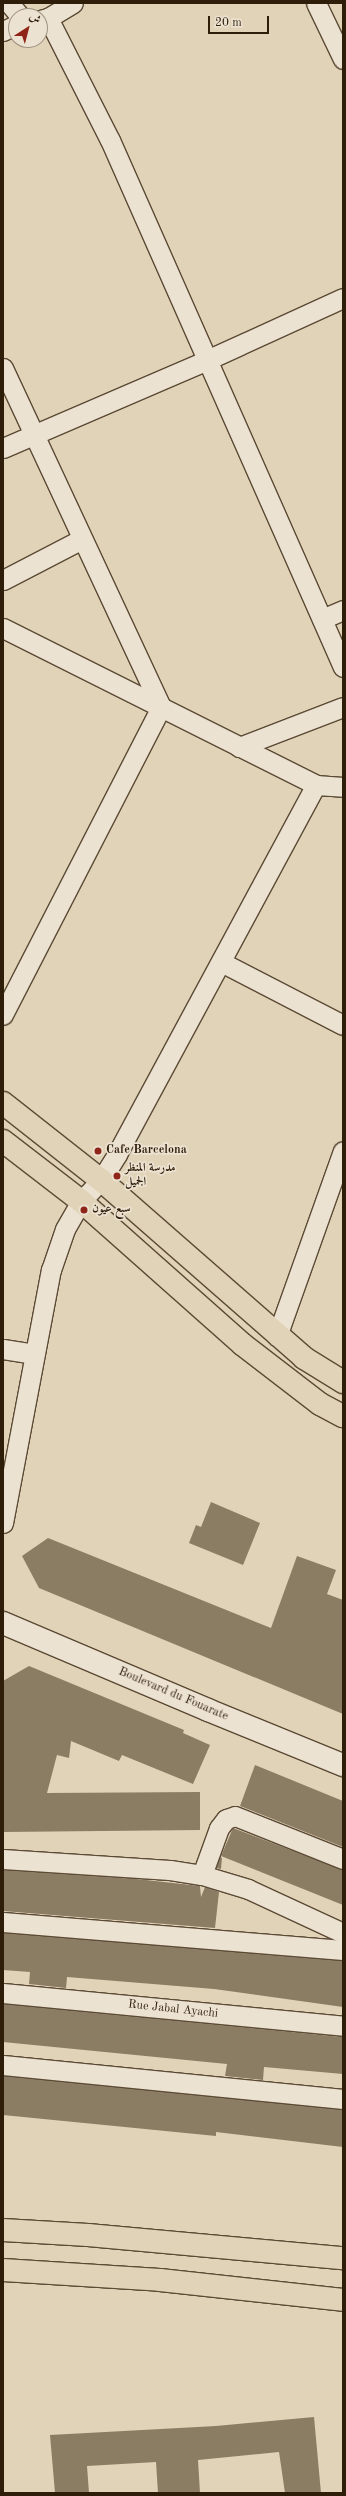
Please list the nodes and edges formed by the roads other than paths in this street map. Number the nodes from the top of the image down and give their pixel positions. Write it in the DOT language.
graph roads {
  1 [pos="322,5"];
  2 [pos="58,10"];
  3 [pos="343,59"];
  4 [pos="343,298"];
  5 [pos="207,360"];
  6 [pos="3,368"];
  7 [pos="34,435"];
  8 [pos="3,448"];
  9 [pos="82,539"];
  10 [pos="3,580"];
  11 [pos="343,610"];
  12 [pos="322,619"];
  13 [pos="3,628"];
  14 [pos="343,666"];
  15 [pos="161,707"];
  16 [pos="343,707"];
  17 [pos="239,746"];
  18 [pos="316,785"];
  19 [pos="343,787"];
  20 [pos="220,962"];
  21 [pos="3,1015"];
  22 [pos="343,1025"];
  23 [pos="3,1103"];
  24 [pos="3,1141"];
  25 [pos="343,1151"];
  26 [pos="101,1180"];
  27 [pos="81,1202"];
  28 [pos="277,1336"];
  29 [pos="3,1349"];
  30 [pos="35,1354"];
  31 [pos="343,1382"];
  32 [pos="343,1416"];
  33 [pos="3,1523"];
  34 [pos="3,1623"];
  35 [pos="343,1764"];
  36 [pos="3,1859"];
  37 [pos="343,1859"];
  38 [pos="202,1875"];
  39 [pos="3,1922"];
  40 [pos="343,1933"];
  41 [pos="343,1950"];
  42 [pos="3,1993"];
  43 [pos="343,2026"];
  44 [pos="3,2065"];
  45 [pos="343,2099"];
  46 [pos="3,2224"];
  47 [pos="3,2230"];
  48 [pos="88,2235"];
  49 [pos="343,2258"];
  50 [pos="3,2270"];
  51 [pos="343,2300"];
  1 -- 3 [label="street"];
  2 -- 5 [label="street"];
  4 -- 5 [label="street"];
  5 -- 7 [label="street"];
  5 -- 12 [label="street"];
  6 -- 7 [label="street"];
  7 -- 8 [label="street"];
  7 -- 9 [label="street"];
  9 -- 10 [label="street"];
  9 -- 15 [label="street"];
  11 -- 12 [label="street"];
  12 -- 14 [label="street"];
  13 -- 15 [label="street"];
  15 -- 17 [label="street"];
  15 -- 21 [label="street"];
  16 -- 17 [label="street"];
  17 -- 18 [label="street"];
  18 -- 19 [label="street"];
  18 -- 20 [label="street"];
  20 -- 22 [label="street"];
  20 -- 26 [label="street"];
  23 -- 26 [label="main road"];
  24 -- 27 [label="main road"];
  25 -- 28 [label="street"];
  26 -- 27 [label="street"];
  26 -- 28 [label="main road"];
  27 -- 30 [label="street"];
  27 -- 32 [label="main road"];
  28 -- 31 [label="main road"];
  29 -- 30 [label="street"];
  30 -- 33 [label="street"];
  34 -- 35 [label="street, Boulevard du Fouarate"];
  36 -- 38 [label="street"];
  37 -- 38 [label="street"];
  38 -- 40 [label="street"];
  39 -- 41 [label="street"];
  42 -- 43 [label="street, Rue Jabal Ayachi"];
  44 -- 45 [label="street"];
  46 -- 48 [label="main road"];
  47 -- 48 [label="main road"];
  48 -- 49 [label="main road"];
  50 -- 51 [label="main road"];
}
